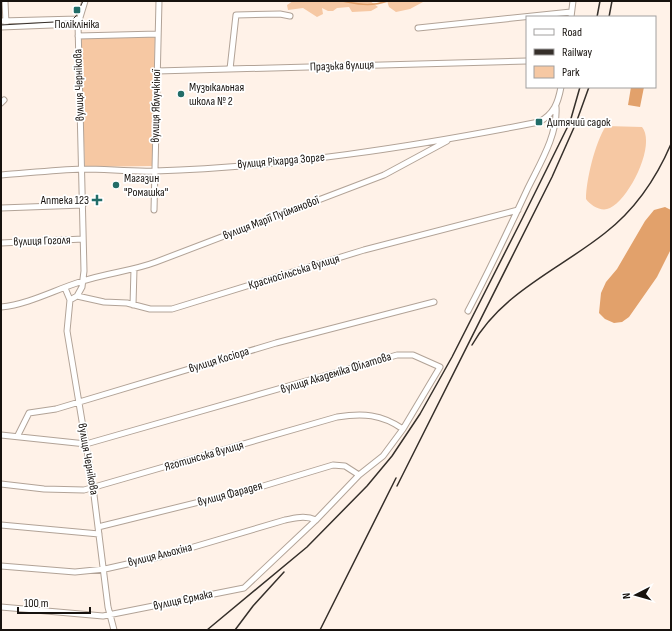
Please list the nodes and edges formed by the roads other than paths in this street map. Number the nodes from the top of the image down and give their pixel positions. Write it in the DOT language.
graph roads {
  1 [pos="5,1"];
  2 [pos="85,1"];
  3 [pos="159,1"];
  4 [pos="573,1"];
  5 [pos="571,15"];
  6 [pos="290,16"];
  7 [pos="559,16"];
  8 [pos="526,19"];
  9 [pos="3,21"];
  10 [pos="78,21"];
  11 [pos="4,27"];
  12 [pos="418,28"];
  13 [pos="158,34"];
  14 [pos="78,36"];
  15 [pos="526,61"];
  16 [pos="230,69"];
  17 [pos="157,71"];
  18 [pos="561,88"];
  19 [pos="555,109"];
  20 [pos="452,139"];
  21 [pos="82,169"];
  22 [pos="154,172"];
  23 [pos="1,175"];
  24 [pos="83,205"];
  25 [pos="1,208"];
  26 [pos="154,210"];
  27 [pos="518,210"];
  28 [pos="83,239"];
  29 [pos="1,243"];
  30 [pos="134,269"];
  31 [pos="84,281"];
  32 [pos="65,288"];
  33 [pos="78,296"];
  34 [pos="70,300"];
  35 [pos="434,302"];
  36 [pos="133,305"];
  37 [pos="1,307"];
  38 [pos="468,311"];
  39 [pos="78,402"];
  40 [pos="403,428"];
  41 [pos="1,435"];
  42 [pos="18,436"];
  43 [pos="86,444"];
  44 [pos="358,475"];
  45 [pos="1,484"];
  46 [pos="93,487"];
  47 [pos="316,520"];
  48 [pos="1,525"];
  49 [pos="98,527"];
  50 [pos="99,534"];
  51 [pos="1,566"];
  52 [pos="102,569"];
  53 [pos="1,607"];
  54 [pos="112,615"];
  55 [pos="114,630"];
  1 -- 9 [label="street"];
  2 -- 10 [label="street, вулиця Чернікова"];
  3 -- 13 [label="street, вулиця Яблучкіної"];
  4 -- 5 [label="street"];
  5 -- 7 [label="street"];
  6 -- 16 [label="street"];
  8 -- 12 [label="street"];
  9 -- 10 [label="street"];
  9 -- 11 [label="street"];
  10 -- 11 [label="street"];
  10 -- 14 [label="street, вулиця Чернікова"];
  13 -- 14 [label="street"];
  13 -- 17 [label="street, вулиця Яблучкіної"];
  14 -- 21 [label="street, вулиця Чернікова"];
  15 -- 16 [label="street, Празька вулиця"];
  16 -- 17 [label="street, Празька вулиця"];
  17 -- 22 [label="street, вулиця Яблучкіної"];
  18 -- 19 [label="street"];
  19 -- 20 [label="street, вулиця Ріхарда Зорге"];
  19 -- 27 [label="street"];
  20 -- 22 [label="street, вулиця Ріхарда Зорге"];
  20 -- 30 [label="street, вулиця Марії Пуйманової"];
  21 -- 22 [label="street, вулиця Ріхарда Зорге"];
  21 -- 23 [label="street, вулиця Ріхарда Зорге"];
  21 -- 24 [label="street, вулиця Чернікова"];
  22 -- 26 [label="street, вулиця Яблучкіної"];
  24 -- 25 [label="street"];
  24 -- 28 [label="street, вулиця Чернікова"];
  27 -- 36 [label="street, Красносільська вулиця"];
  27 -- 38 [label="street"];
  28 -- 29 [label="street, вулиця Гоголя"];
  28 -- 31 [label="street, вулиця Чернікова"];
  30 -- 31 [label="street, вулиця Марії Пуйманової"];
  30 -- 36 [label="street"];
  31 -- 32 [label="street"];
  31 -- 33 [label="street"];
  32 -- 34 [label="street, вулиця Чернікова"];
  32 -- 37 [label="street"];
  33 -- 34 [label="street"];
  33 -- 36 [label="street, Красносільська вулиця"];
  34 -- 39 [label="street, вулиця Чернікова"];
  35 -- 39 [label="street, вулиця Косіора"];
  39 -- 42 [label="street, вулиця Косіора"];
  39 -- 43 [label="street, вулиця Чернікова"];
  40 -- 43 [label="street, вулиця Академіка Філатова"];
  40 -- 44 [label="street, вулиця Академіка Філатова"];
  40 -- 46 [label="street, Яготинська вулиця"];
  41 -- 42 [label="street"];
  42 -- 43 [label="street"];
  43 -- 46 [label="street, вулиця Чернікова"];
  44 -- 47 [label="street, вулиця Академіка Філатова"];
  44 -- 49 [label="street, вулиця Фарадея"];
  45 -- 46 [label="street, Яготинська вулиця"];
  46 -- 49 [label="street, вулиця Чернікова"];
  47 -- 52 [label="street, вулиця Альохіна"];
  47 -- 54 [label="street, вулиця Єрмака"];
  48 -- 50 [label="street"];
  49 -- 50 [label="street, вулиця Чернікова"];
  50 -- 52 [label="street, вулиця Чернікова"];
  51 -- 52 [label="street, вулиця Альохіна"];
  52 -- 54 [label="street, вулиця Чернікова"];
  53 -- 54 [label="street, вулиця Єрмака"];
  54 -- 55 [label="street, вулиця Чернікова"];
}
